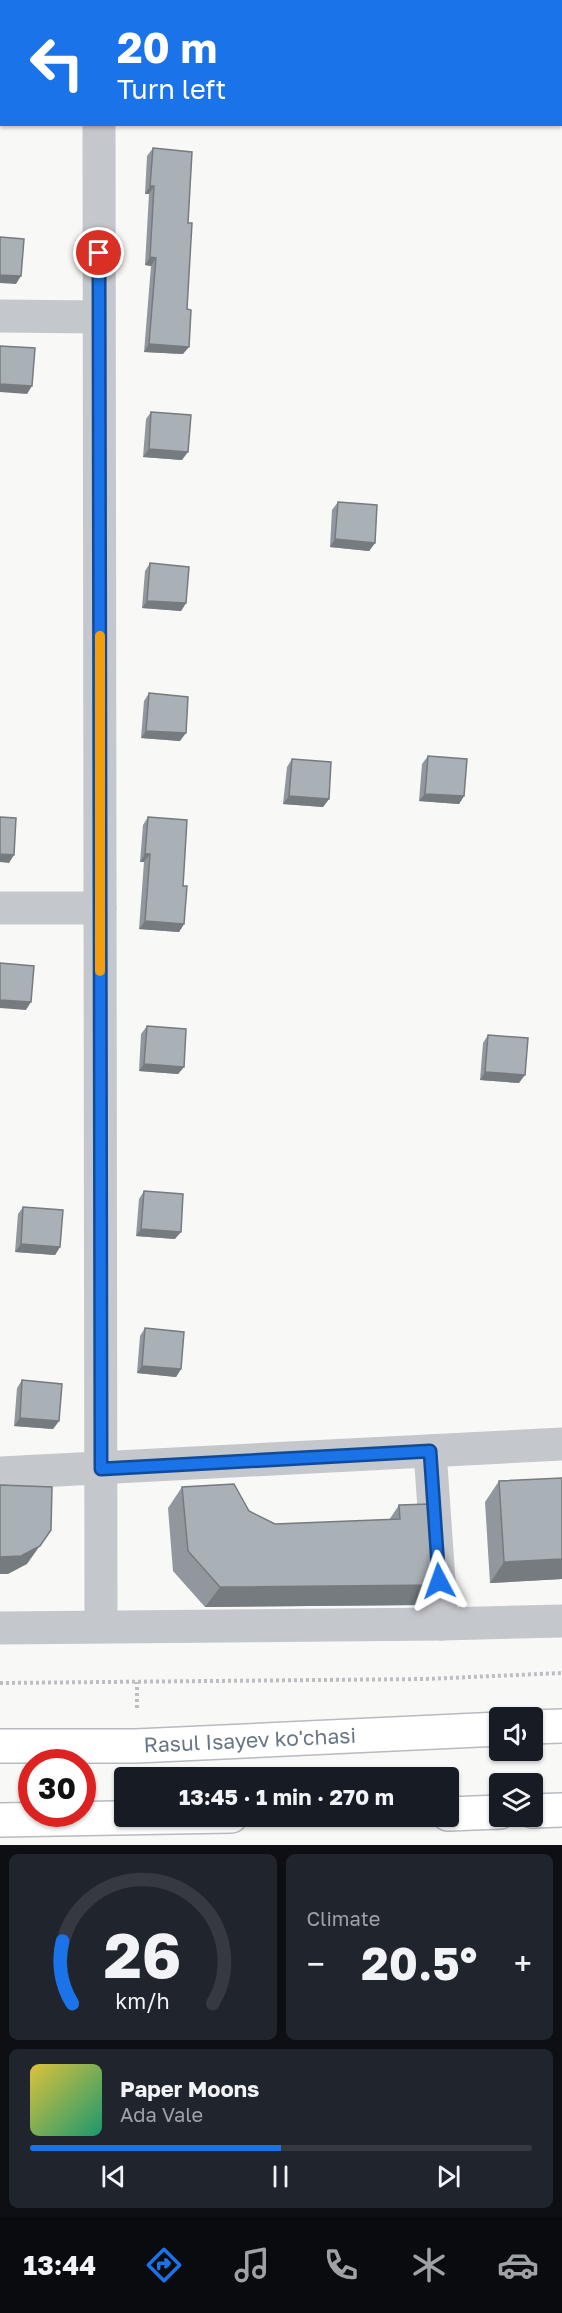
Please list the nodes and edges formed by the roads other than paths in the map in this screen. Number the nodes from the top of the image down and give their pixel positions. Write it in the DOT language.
graph roads {
  1 [pos="99,126"];
  2 [pos="0,316"];
  3 [pos="99,316"];
  4 [pos="0,908"];
  5 [pos="100,908"];
  6 [pos="562,1444"];
  7 [pos="430,1451"];
  8 [pos="101,1469"];
  9 [pos="0,1473"];
  10 [pos="562,1620"];
  11 [pos="442,1624"];
  12 [pos="100,1626"];
  13 [pos="0,1628"];
  14 [pos="562,1726"];
  15 [pos="543,1727"];
  16 [pos="489,1730"];
  17 [pos="0,1746"];
  18 [pos="562,1810"];
  19 [pos="543,1811"];
  20 [pos="489,1812"];
  21 [pos="459,1814"];
  22 [pos="114,1818"];
  23 [pos="0,1820"];
  1 -- 3 [label="street"];
  2 -- 3 [label="street"];
  3 -- 5 [label="street"];
  4 -- 5 [label="street"];
  5 -- 8 [label="street"];
  6 -- 7 [label="street"];
  7 -- 8 [label="street"];
  7 -- 11 [label="street"];
  8 -- 9 [label="street"];
  8 -- 12 [label="street"];
  10 -- 11 [label="street"];
  11 -- 12 [label="street"];
  12 -- 13 [label="street"];
  14 -- 15 [label="main road"];
  16 -- 17 [label="main road, Rasul Isayev ko'chasi"];
  18 -- 19 [label="main road"];
  20 -- 21 [label="main road"];
  22 -- 23 [label="main road"];
}
